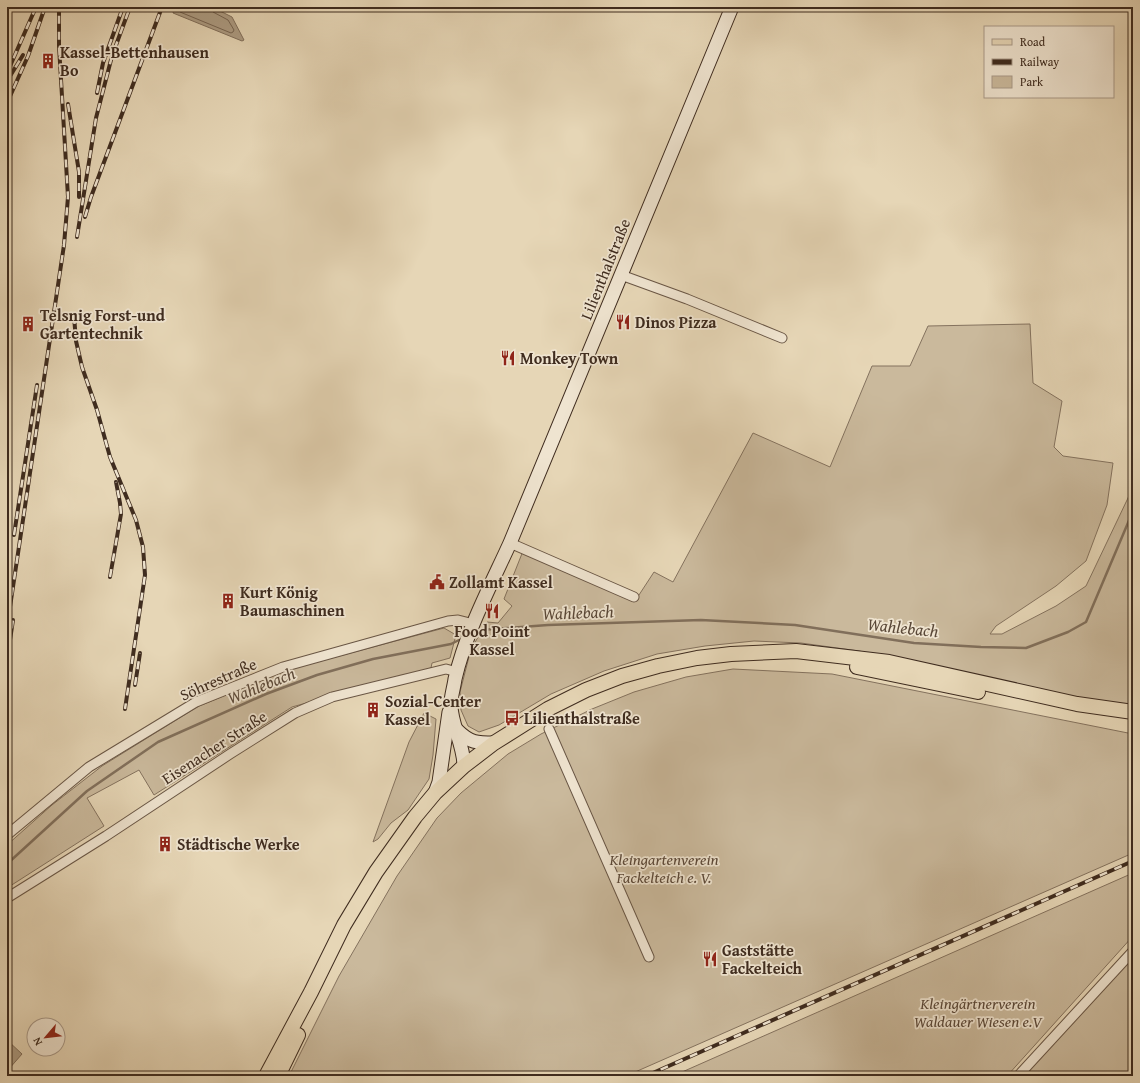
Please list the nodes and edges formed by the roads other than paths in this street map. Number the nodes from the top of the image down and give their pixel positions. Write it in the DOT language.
graph roads {
  1 [pos="732,7"];
  2 [pos="621,275"];
  3 [pos="782,338"];
  4 [pos="510,543"];
  5 [pos="634,597"];
  6 [pos="471,631"];
  7 [pos="457,672"];
  8 [pos="451,704"];
  9 [pos="1133,712"];
  10 [pos="1133,720"];
  11 [pos="549,729"];
  12 [pos="457,730"];
  13 [pos="444,743"];
  14 [pos="494,743"];
  15 [pos="463,773"];
  16 [pos="435,793"];
  17 [pos="7,835"];
  18 [pos="7,898"];
  19 [pos="1133,951"];
  20 [pos="649,957"];
  21 [pos="266,1076"];
  22 [pos="278,1076"];
  23 [pos="1018,1076"];
  1 -- 2 [label="main road, Lilienthalstraße"];
  2 -- 3 [label="street"];
  2 -- 4 [label="main road, Lilienthalstraße"];
  4 -- 5 [label="street"];
  4 -- 6 [label="main road, Lilienthalstraße"];
  6 -- 7 [label="main road, Lilienthalstraße"];
  6 -- 17 [label="street, Söhrestraße"];
  7 -- 8 [label="main road, Lilienthalstraße"];
  7 -- 18 [label="street, Eisenacher Straße"];
  8 -- 12 [label="main road, Lilienthalstraße"];
  8 -- 13 [label="main road"];
  9 -- 14 [label="main road"];
  10 -- 15 [label="main road"];
  11 -- 20 [label="street"];
  12 -- 14 [label="main road"];
  12 -- 15 [label="main road, Lilienthalstraße"];
  13 -- 15 [label="main road"];
  13 -- 16 [label="main road"];
  14 -- 15 [label="main road"];
  15 -- 16 [label="main road"];
  15 -- 22 [label="main road"];
  16 -- 21 [label="main road"];
  19 -- 23 [label="street"];
}
